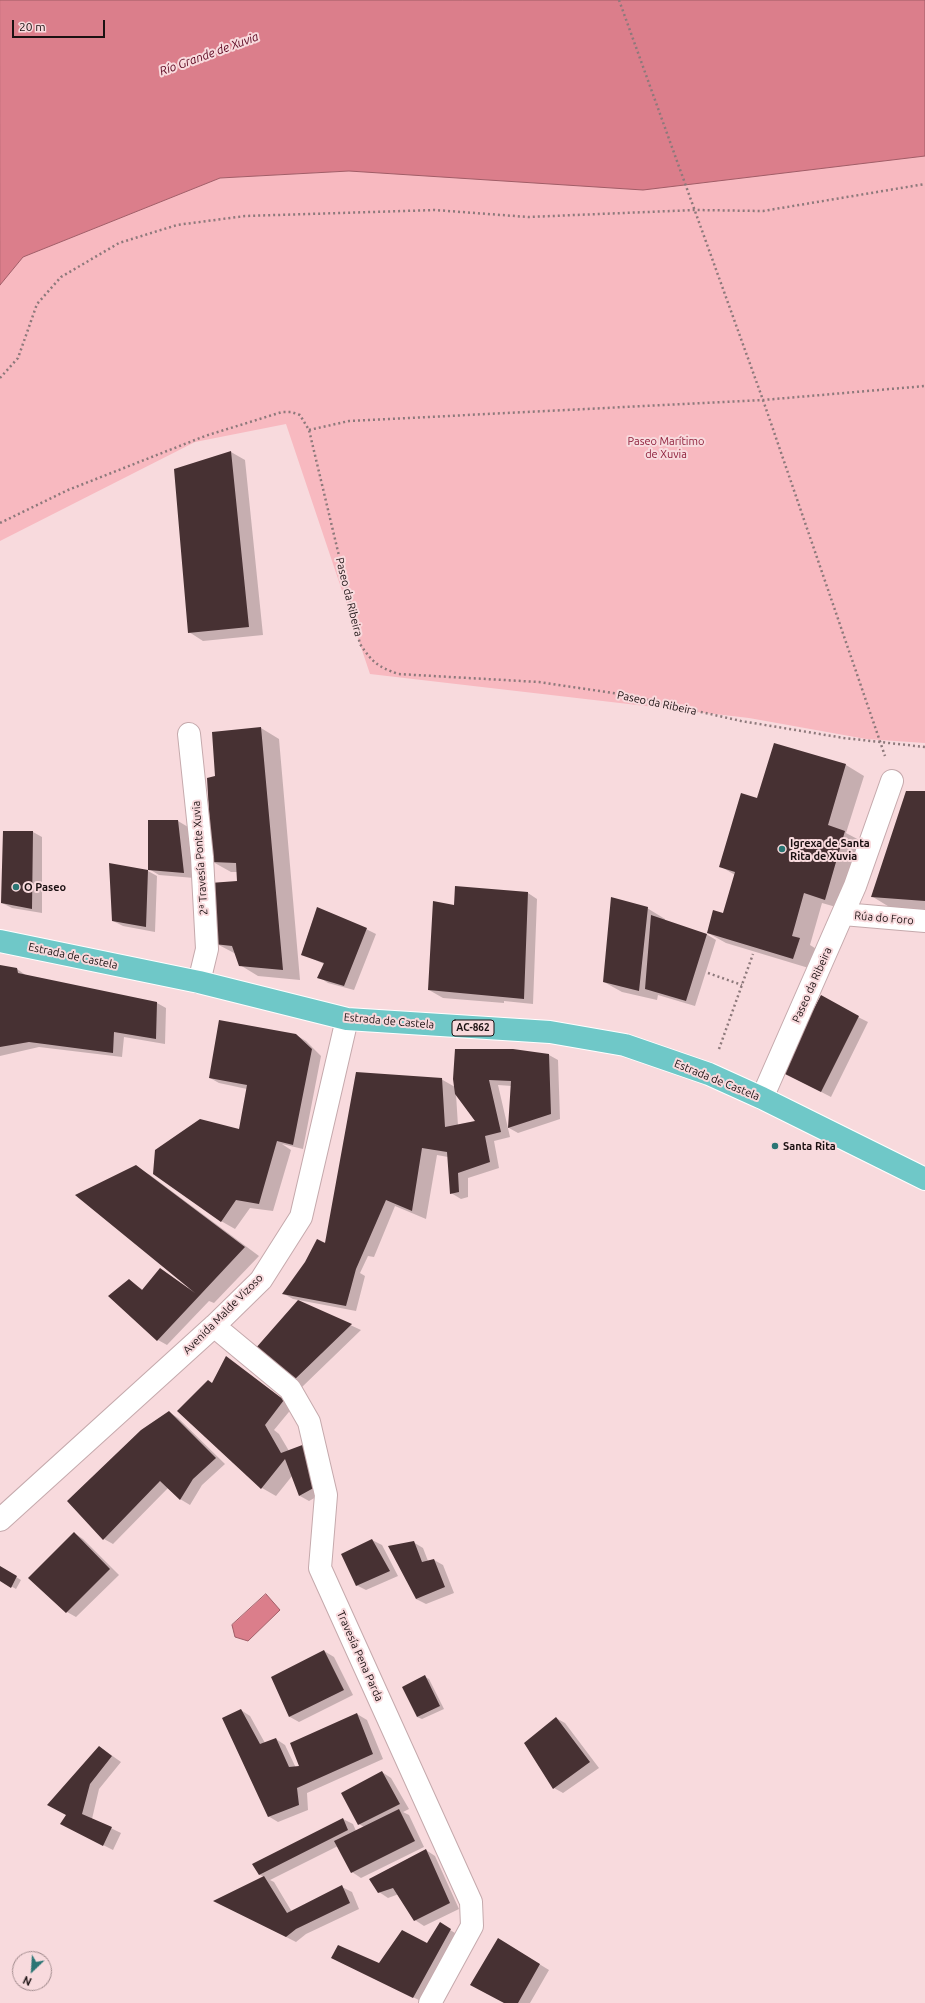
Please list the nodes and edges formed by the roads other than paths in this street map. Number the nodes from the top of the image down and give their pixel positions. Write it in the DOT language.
graph roads {
  1 [pos="189,734"];
  2 [pos="892,781"];
  3 [pos="843,914"];
  4 [pos="925,921"];
  5 [pos="0,941"];
  6 [pos="199,982"];
  7 [pos="347,1019"];
  8 [pos="762,1098"];
  9 [pos="925,1179"];
  10 [pos="214,1326"];
  11 [pos="0,1520"];
  12 [pos="430,2003"];
  1 -- 6 [label="street, 2ª Travesía Ponte Xuvia"];
  2 -- 3 [label="street, Paseo da Ribeira"];
  3 -- 4 [label="street, Rúa do Foro"];
  3 -- 8 [label="street, Paseo da Ribeira"];
  5 -- 6 [label="main road, Estrada de Castela / AC-862"];
  6 -- 7 [label="main road, Estrada de Castela / AC-862"];
  7 -- 8 [label="main road, Estrada de Castela / AC-862"];
  7 -- 10 [label="street, Avenida Malde Vizoso"];
  8 -- 9 [label="main road, Estrada de Castela / AC-862"];
  10 -- 11 [label="street, Avenida Malde Vizoso"];
  10 -- 12 [label="street, Travesía Pena Parda"];
}
